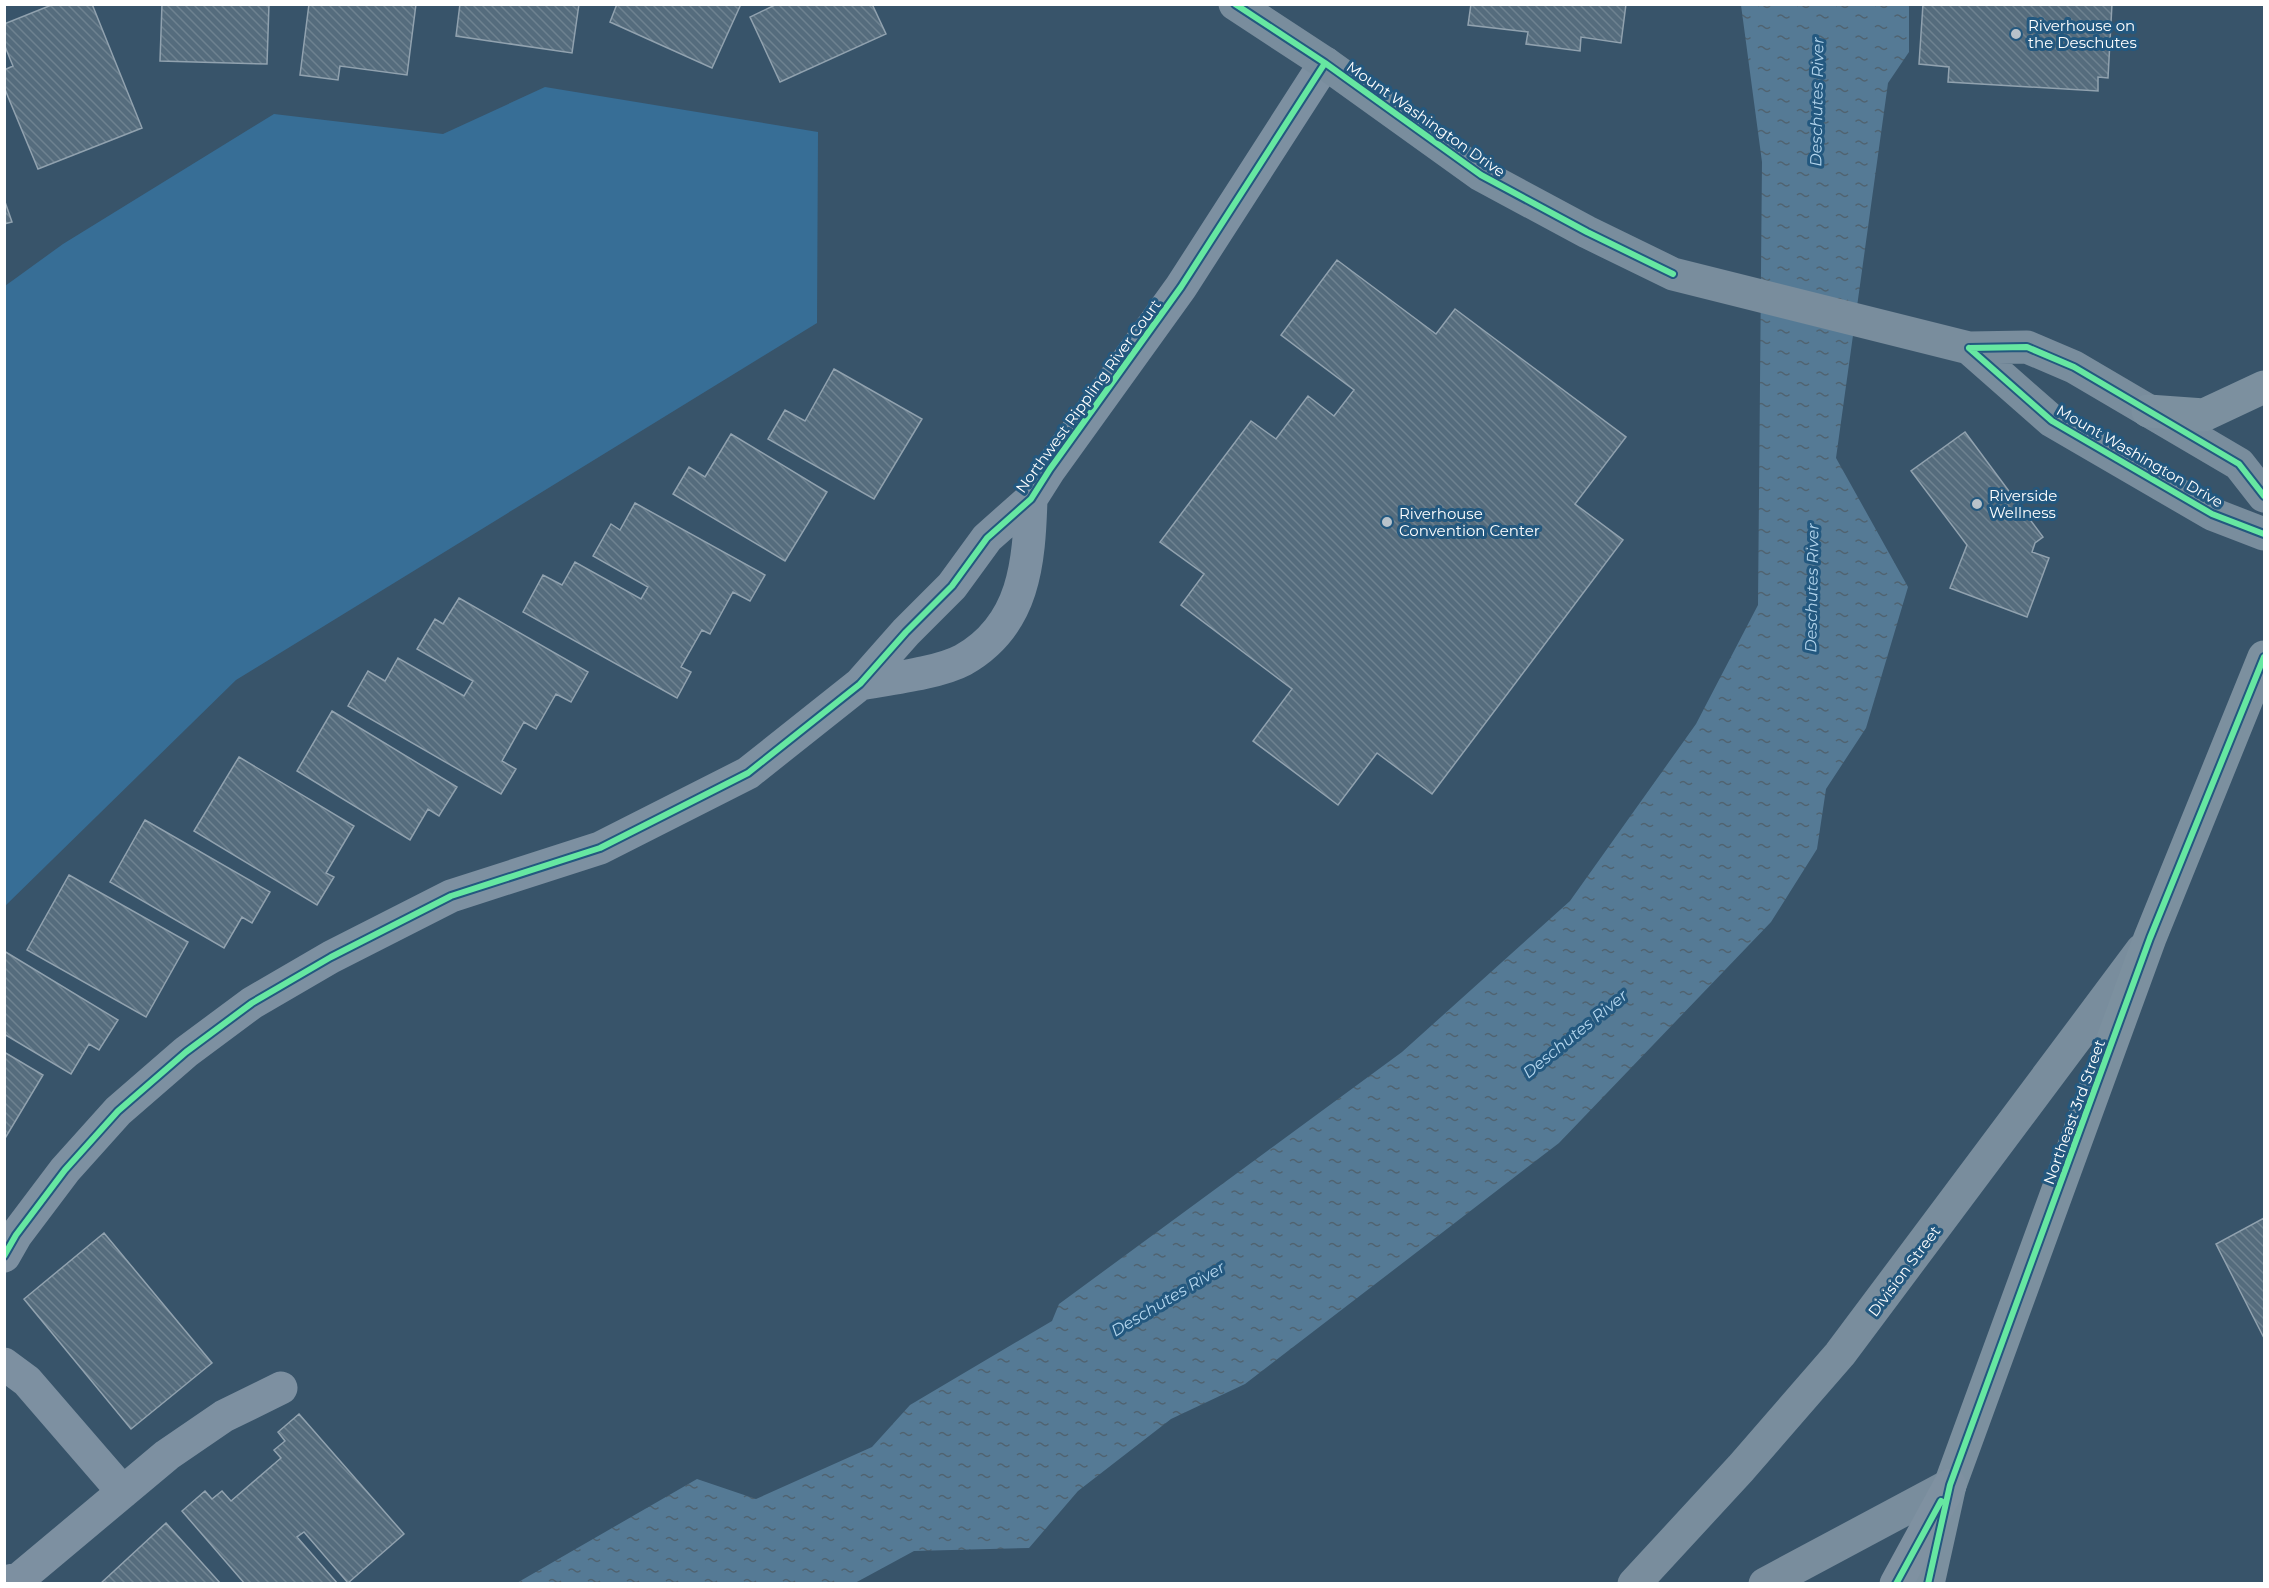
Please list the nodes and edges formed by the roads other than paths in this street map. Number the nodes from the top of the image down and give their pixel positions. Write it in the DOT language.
graph roads {
  1 [pos="1235,4"];
  2 [pos="1325,63"];
  3 [pos="1969,348"];
  4 [pos="2265,387"];
  5 [pos="2148,411"];
  6 [pos="2265,496"];
  7 [pos="1031,499"];
  8 [pos="2265,534"];
  9 [pos="2265,657"];
  10 [pos="860,684"];
  11 [pos="2150,938"];
  12 [pos="4,1256"];
  13 [pos="4,1364"];
  14 [pos="281,1388"];
  15 [pos="1950,1485"];
  16 [pos="123,1492"];
  17 [pos="4,1582"];
  18 [pos="1634,1584"];
  19 [pos="1765,1584"];
  20 [pos="1896,1584"];
  21 [pos="1928,1584"];
  1 -- 2 [label="main road, Mount Washington Drive"];
  2 -- 3 [label="main road, Mount Washington Drive"];
  2 -- 7 [label="street, Northwest Rippling River Court"];
  3 -- 5 [label="main road, Mount Washington Drive"];
  3 -- 8 [label="main road, Mount Washington Drive"];
  4 -- 5 [label="main road"];
  5 -- 6 [label="main road, Mount Washington Drive"];
  7 -- 10 [label="street, Northwest Rippling River Court"];
  7 -- 10 [label="street, Northwest Rippling River Court"];
  9 -- 11 [label="main road, Northeast 3rd Street"];
  10 -- 12 [label="street, Northwest Rippling River Court"];
  11 -- 15 [label="main road, Northeast 3rd Street"];
  11 -- 18 [label="main road, Division Street"];
  13 -- 16 [label="street"];
  14 -- 16 [label="street"];
  15 -- 19 [label="main road"];
  15 -- 20 [label="highway"];
  15 -- 21 [label="main road, Northeast 3rd Street"];
  16 -- 17 [label="street"];
}
